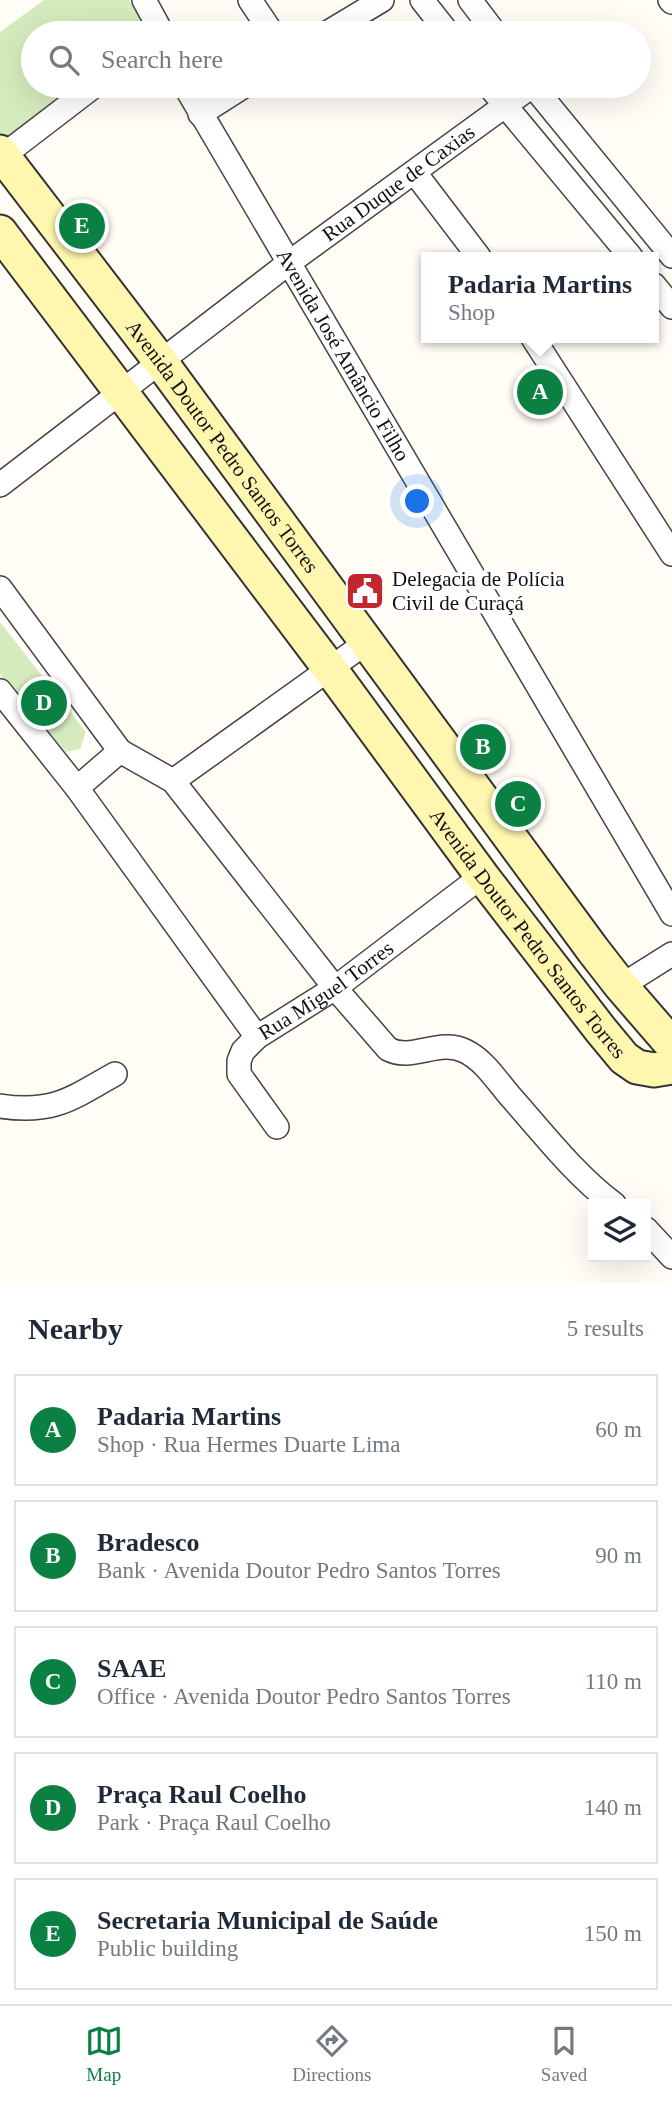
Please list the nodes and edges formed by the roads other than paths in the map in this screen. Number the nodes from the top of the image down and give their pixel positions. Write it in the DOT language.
graph roads {
  1 [pos="144,0"];
  2 [pos="250,0"];
  3 [pos="382,0"];
  4 [pos="422,0"];
  5 [pos="470,0"];
  6 [pos="155,21"];
  7 [pos="264,21"];
  8 [pos="347,21"];
  9 [pos="439,21"];
  10 [pos="486,21"];
  11 [pos="78,98"];
  12 [pos="191,98"];
  13 [pos="225,98"];
  14 [pos="499,98"];
  15 [pos="515,98"];
  16 [pos="543,98"];
  17 [pos="505,105"];
  18 [pos="200,114"];
  19 [pos="1,155"];
  20 [pos="415,173"];
  21 [pos="0,232"];
  22 [pos="475,252"];
  23 [pos="627,252"];
  24 [pos="672,256"];
  25 [pos="290,262"];
  26 [pos="659,291"];
  27 [pos="672,307"];
  28 [pos="536,343"];
  29 [pos="160,361"];
  30 [pos="121,390"];
  31 [pos="0,485"];
  32 [pos="672,554"];
  33 [pos="0,588"];
  34 [pos="368,642"];
  35 [pos="331,669"];
  36 [pos="0,691"];
  37 [pos="120,751"];
  38 [pos="173,781"];
  39 [pos="77,788"];
  40 [pos="482,877"];
  41 [pos="672,914"];
  42 [pos="672,954"];
  43 [pos="621,986"];
  44 [pos="335,988"];
  45 [pos="257,1037"];
  46 [pos="672,1045"];
  47 [pos="672,1067"];
  48 [pos="115,1074"];
  49 [pos="0,1106"];
  50 [pos="277,1127"];
  51 [pos="608,1199"];
  52 [pos="651,1234"];
  53 [pos="672,1257"];
  1 -- 6 [label="street"];
  2 -- 7 [label="street"];
  3 -- 8 [label="street"];
  4 -- 9 [label="street"];
  5 -- 10 [label="street"];
  11 -- 19 [label="street"];
  12 -- 18 [label="street, Avenida José Amâncio Filho"];
  13 -- 18 [label="street"];
  14 -- 17 [label="street"];
  15 -- 17 [label="street, Rua Duque de Caxias"];
  16 -- 24 [label="street"];
  17 -- 20 [label="street, Rua Duque de Caxias"];
  17 -- 23 [label="street"];
  18 -- 25 [label="street, Avenida José Amâncio Filho"];
  19 -- 29 [label="main road, Avenida Doutor Pedro Santos Torres"];
  20 -- 22 [label="street"];
  20 -- 25 [label="street, Rua Duque de Caxias"];
  21 -- 30 [label="main road, Avenida Doutor Pedro Santos Torres"];
  25 -- 29 [label="street, Rua Duque de Caxias"];
  25 -- 41 [label="street, Avenida José Amâncio Filho"];
  26 -- 27 [label="street"];
  28 -- 32 [label="street"];
  29 -- 30 [label="street, Rua Duque de Caxias"];
  29 -- 34 [label="main road, Avenida Doutor Pedro Santos Torres"];
  30 -- 31 [label="street, Rua Duque de Caxias"];
  30 -- 35 [label="main road, Avenida Doutor Pedro Santos Torres"];
  33 -- 37 [label="street"];
  34 -- 35 [label="street"];
  34 -- 43 [label="main road, Avenida Doutor Pedro Santos Torres"];
  35 -- 38 [label="street"];
  35 -- 40 [label="main road, Avenida Doutor Pedro Santos Torres"];
  36 -- 39 [label="street"];
  37 -- 38 [label="street"];
  37 -- 39 [label="street"];
  38 -- 44 [label="street"];
  39 -- 45 [label="street"];
  40 -- 44 [label="street, Rua Miguel Torres"];
  40 -- 47 [label="main road, Avenida Doutor Pedro Santos Torres"];
  42 -- 43 [label="street"];
  43 -- 46 [label="main road, Avenida Doutor Pedro Santos Torres"];
  44 -- 45 [label="street, Rua Miguel Torres"];
  44 -- 51 [label="street"];
  45 -- 50 [label="street, Rua Miguel Torres"];
  48 -- 49 [label="street"];
  52 -- 53 [label="street"];
}
